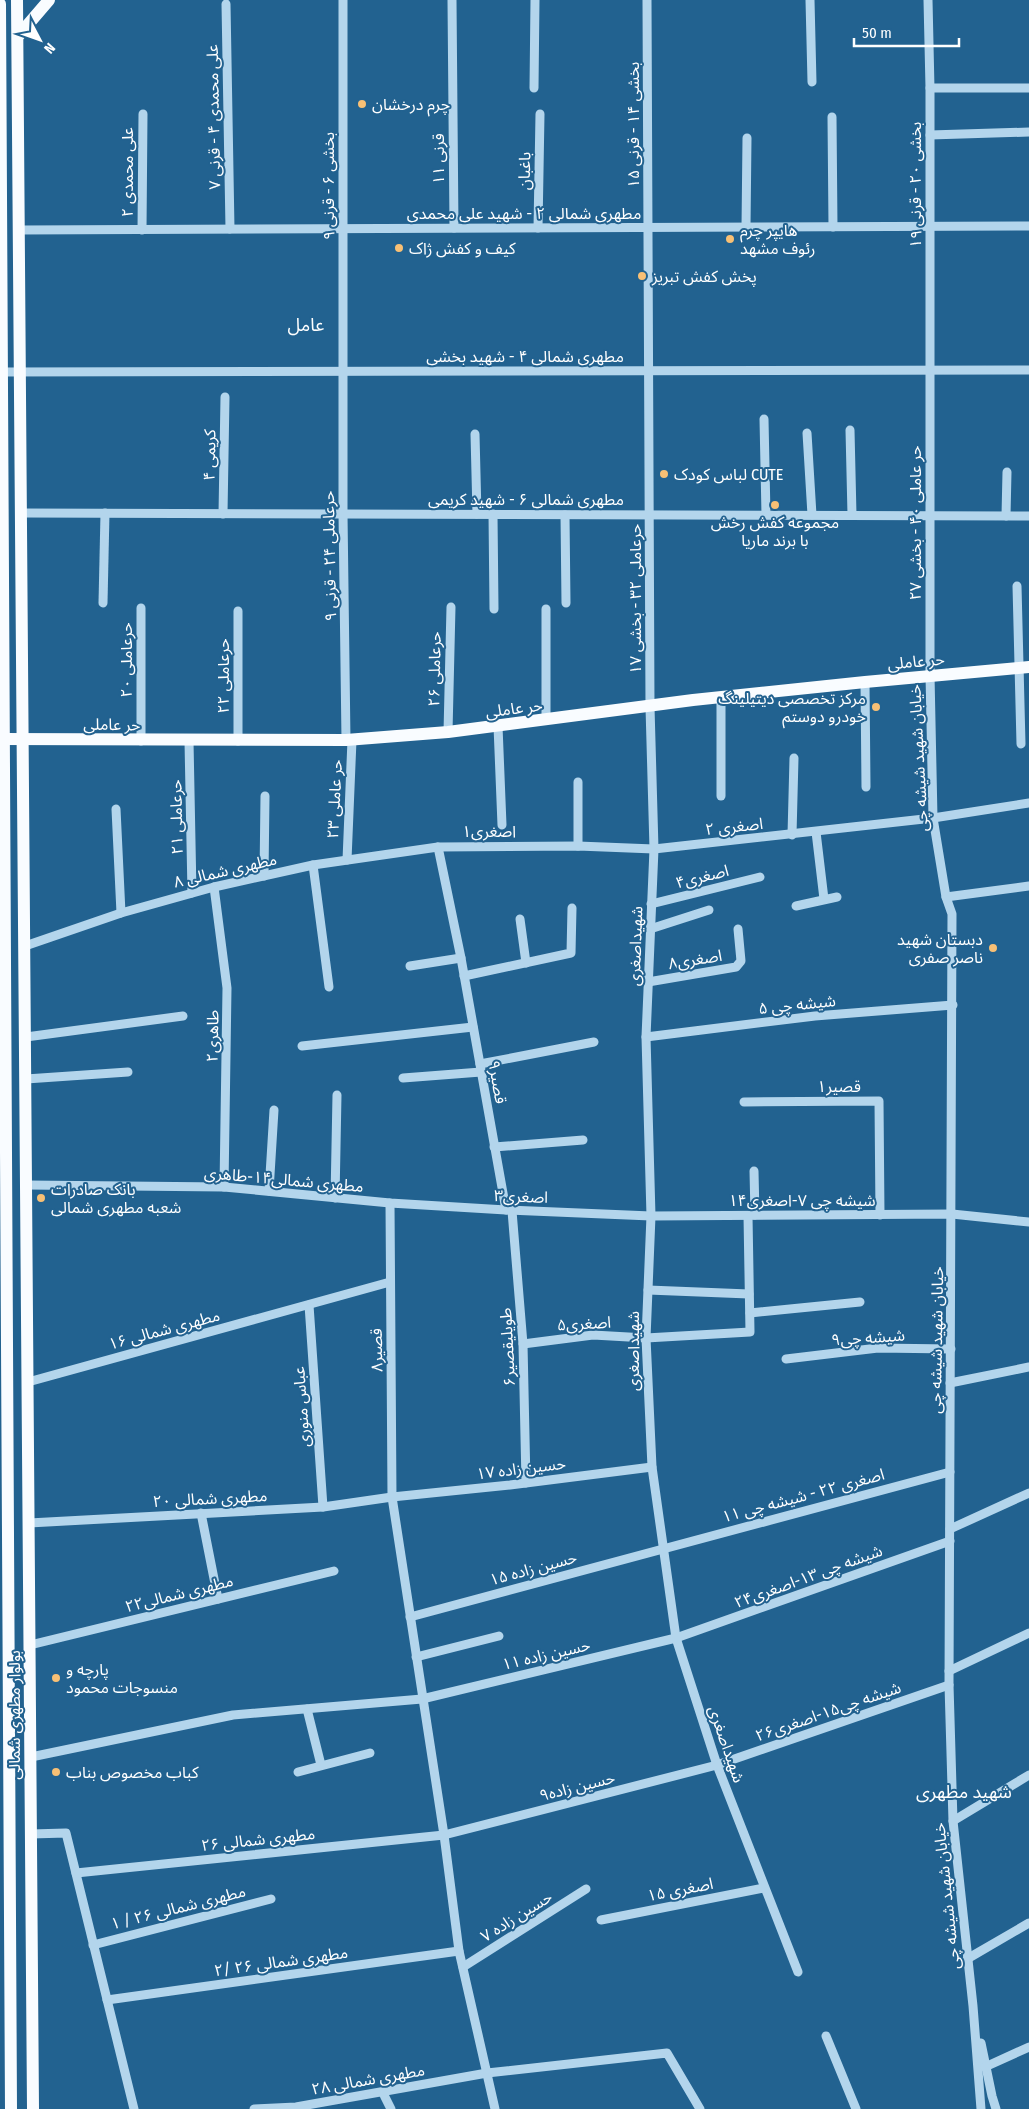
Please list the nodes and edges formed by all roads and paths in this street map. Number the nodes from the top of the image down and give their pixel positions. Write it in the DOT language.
graph roads {
  1 [pos="17,0"];
  2 [pos="49,0"];
  3 [pos="343,0"];
  4 [pos="452,0"];
  5 [pos="535,0"];
  6 [pos="648,0"];
  7 [pos="810,0"];
  8 [pos="928,0"];
  9 [pos="0,4"];
  10 [pos="226,4"];
  11 [pos="1,25"];
  12 [pos="19,35"];
  13 [pos="812,82"];
  14 [pos="534,88"];
  15 [pos="930,88"];
  16 [pos="1029,88"];
  17 [pos="143,114"];
  18 [pos="540,114"];
  19 [pos="832,117"];
  20 [pos="1029,132"];
  21 [pos="930,135"];
  22 [pos="747,138"];
  23 [pos="930,226"];
  24 [pos="1029,226"];
  25 [pos="1,227"];
  26 [pos="746,227"];
  27 [pos="833,227"];
  28 [pos="454,228"];
  29 [pos="538,228"];
  30 [pos="648,228"];
  31 [pos="230,229"];
  32 [pos="343,229"];
  33 [pos="20,230"];
  34 [pos="142,230"];
  35 [pos="930,370"];
  36 [pos="1029,370"];
  37 [pos="343,371"];
  38 [pos="649,371"];
  39 [pos="1,372"];
  40 [pos="21,372"];
  41 [pos="225,397"];
  42 [pos="764,418"];
  43 [pos="850,430"];
  44 [pos="807,433"];
  45 [pos="475,434"];
  46 [pos="1007,472"];
  47 [pos="2,511"];
  48 [pos="22,513"];
  49 [pos="105,513"];
  50 [pos="223,514"];
  51 [pos="343,514"];
  52 [pos="477,514"];
  53 [pos="493,514"];
  54 [pos="565,514"];
  55 [pos="649,515"];
  56 [pos="766,515"];
  57 [pos="812,515"];
  58 [pos="852,515"];
  59 [pos="930,515"];
  60 [pos="1006,516"];
  61 [pos="1029,516"];
  62 [pos="1018,586"];
  63 [pos="103,603"];
  64 [pos="566,603"];
  65 [pos="450,607"];
  66 [pos="141,608"];
  67 [pos="494,609"];
  68 [pos="546,609"];
  69 [pos="238,611"];
  70 [pos="1024,668"];
  71 [pos="930,676"];
  72 [pos="865,682"];
  73 [pos="720,698"];
  74 [pos="650,707"];
  75 [pos="546,720"];
  76 [pos="498,726"];
  77 [pos="448,732"];
  78 [pos="2,739"];
  79 [pos="24,740"];
  80 [pos="349,740"];
  81 [pos="141,741"];
  82 [pos="189,741"];
  83 [pos="238,741"];
  84 [pos="1021,744"];
  85 [pos="794,758"];
  86 [pos="578,782"];
  87 [pos="866,786"];
  88 [pos="264,796"];
  89 [pos="721,796"];
  90 [pos="1029,803"];
  91 [pos="116,809"];
  92 [pos="934,818"];
  93 [pos="502,825"];
  94 [pos="816,832"];
  95 [pos="792,835"];
  96 [pos="578,846"];
  97 [pos="438,847"];
  98 [pos="654,849"];
  99 [pos="346,860"];
  100 [pos="313,865"];
  101 [pos="264,876"];
  102 [pos="760,877"];
  103 [pos="1029,886"];
  104 [pos="214,887"];
  105 [pos="192,893"];
  106 [pos="838,897"];
  107 [pos="946,897"];
  108 [pos="824,900"];
  109 [pos="651,904"];
  110 [pos="796,906"];
  111 [pos="572,908"];
  112 [pos="709,910"];
  113 [pos="121,913"];
  114 [pos="520,919"];
  115 [pos="650,929"];
  116 [pos="738,929"];
  117 [pos="25,946"];
  118 [pos="461,958"];
  119 [pos="526,963"];
  120 [pos="3,965"];
  121 [pos="410,966"];
  122 [pos="464,976"];
  123 [pos="648,982"];
  124 [pos="329,987"];
  125 [pos="952,1005"];
  126 [pos="183,1016"];
  127 [pos="473,1027"];
  128 [pos="26,1037"];
  129 [pos="646,1037"];
  130 [pos="594,1042"];
  131 [pos="302,1046"];
  132 [pos="481,1068"];
  133 [pos="128,1072"];
  134 [pos="3,1078"];
  135 [pos="403,1078"];
  136 [pos="26,1079"];
  137 [pos="337,1095"];
  138 [pos="744,1102"];
  139 [pos="274,1110"];
  140 [pos="583,1140"];
  141 [pos="494,1147"];
  142 [pos="754,1171"];
  143 [pos="27,1185"];
  144 [pos="224,1186"];
  145 [pos="270,1191"];
  146 [pos="335,1198"];
  147 [pos="390,1203"];
  148 [pos="509,1211"];
  149 [pos="952,1214"];
  150 [pos="880,1215"];
  151 [pos="651,1216"];
  152 [pos="752,1216"];
  153 [pos="1029,1222"];
  154 [pos="3,1277"];
  155 [pos="390,1282"];
  156 [pos="648,1290"];
  157 [pos="749,1294"];
  158 [pos="860,1302"];
  159 [pos="309,1305"];
  160 [pos="750,1313"];
  161 [pos="28,1330"];
  162 [pos="7,1331"];
  163 [pos="646,1338"];
  164 [pos="523,1344"];
  165 [pos="952,1349"];
  166 [pos="786,1359"];
  167 [pos="1029,1367"];
  168 [pos="28,1382"];
  169 [pos="950,1383"];
  170 [pos="652,1467"];
  171 [pos="950,1472"];
  172 [pos="526,1483"];
  173 [pos="1029,1493"];
  174 [pos="392,1497"];
  175 [pos="4,1499"];
  176 [pos="323,1507"];
  177 [pos="201,1514"];
  178 [pos="29,1523"];
  179 [pos="950,1530"];
  180 [pos="950,1541"];
  181 [pos="4,1547"];
  182 [pos="663,1548"];
  183 [pos="334,1571"];
  184 [pos="218,1599"];
  185 [pos="410,1617"];
  186 [pos="1029,1633"];
  187 [pos="499,1636"];
  188 [pos="676,1638"];
  189 [pos="30,1645"];
  190 [pos="416,1657"];
  191 [pos="949,1670"];
  192 [pos="949,1685"];
  193 [pos="422,1699"];
  194 [pos="307,1709"];
  195 [pos="4,1726"];
  196 [pos="370,1752"];
  197 [pos="31,1757"];
  198 [pos="321,1765"];
  199 [pos="717,1766"];
  200 [pos="298,1772"];
  201 [pos="1029,1775"];
  202 [pos="953,1821"];
  203 [pos="32,1834"];
  204 [pos="444,1835"];
  205 [pos="76,1873"];
  206 [pos="764,1888"];
  207 [pos="586,1889"];
  208 [pos="271,1899"];
  209 [pos="601,1920"];
  210 [pos="1029,1923"];
  211 [pos="93,1945"];
  212 [pos="459,1951"];
  213 [pos="967,1959"];
  214 [pos="463,1967"];
  215 [pos="798,1972"];
  216 [pos="107,2000"];
  217 [pos="973,2006"];
  218 [pos="826,2036"];
  219 [pos="1029,2047"];
  220 [pos="986,2067"];
  221 [pos="487,2073"];
  222 [pos="383,2093"];
  223 [pos="296,2108"];
  224 [pos="11,2109"];
  225 [pos="33,2109"];
  226 [pos="134,2109"];
  227 [pos="254,2109"];
  228 [pos="391,2109"];
  229 [pos="495,2109"];
  230 [pos="700,2109"];
  231 [pos="856,2109"];
  232 [pos="981,2109"];
  233 [pos="996,2109"];
  1 -- 12 [label="main road, بولوار مطهری شمالی"];
  2 -- 12 [label="main road"];
  3 -- 32 [label="street, بخشی ۶ - قرنی ۹"];
  4 -- 28 [label="street, قرنی ۱۱"];
  5 -- 14 [label="street"];
  6 -- 30 [label="street, بخشی ۱۴ - قرنی ۱۵"];
  7 -- 13 [label="street"];
  8 -- 15 [label="street, بخشی ۲۰ - قرنی ۱۹"];
  9 -- 11 [label="main road, بولوار مطهری شمالی"];
  10 -- 31 [label="street, علی محمدی ۴ - قرنی ۷"];
  11 -- 25 [label="main road, بولوار مطهری شمالی"];
  12 -- 33 [label="main road, بولوار مطهری شمالی"];
  15 -- 16 [label="street"];
  15 -- 21 [label="street, بخشی ۲۰ - قرنی ۱۹"];
  17 -- 34 [label="street, علی محمدی ۲"];
  18 -- 29 [label="street, باغبان"];
  19 -- 27 [label="street"];
  20 -- 21 [label="street"];
  21 -- 23 [label="street, بخشی ۲۰ - قرنی ۱۹"];
  22 -- 26 [label="street"];
  23 -- 24 [label="street, مطهری شمالی ۲ - شهید علی محمدی"];
  23 -- 27 [label="street, مطهری شمالی ۲ - شهید علی محمدی"];
  23 -- 35 [label="street, بخشی ۲۰ - قرنی ۱۹"];
  25 -- 39 [label="main road, بولوار مطهری شمالی"];
  26 -- 27 [label="street, مطهری شمالی ۲ - شهید علی محمدی"];
  26 -- 30 [label="street, مطهری شمالی ۲ - شهید علی محمدی"];
  28 -- 29 [label="street, مطهری شمالی ۲ - شهید علی محمدی"];
  28 -- 32 [label="street, مطهری شمالی ۲ - شهید علی محمدی"];
  29 -- 30 [label="street, مطهری شمالی ۲ - شهید علی محمدی"];
  30 -- 38 [label="street, بخشی ۱۴ - قرنی ۱۵"];
  31 -- 32 [label="street, مطهری شمالی ۲ - شهید علی محمدی"];
  31 -- 34 [label="street, مطهری شمالی ۲ - شهید علی محمدی"];
  32 -- 37 [label="street, بخشی ۶ - قرنی ۹"];
  33 -- 34 [label="street, مطهری شمالی ۲ - شهید علی محمدی"];
  33 -- 40 [label="main road, بولوار مطهری شمالی"];
  35 -- 36 [label="street, مطهری شمالی ۴ - شهید بخشی"];
  35 -- 38 [label="street, مطهری شمالی ۴ - شهید بخشی"];
  35 -- 59 [label="street, حر عاملی ۴۰ - بخشی ۲۷"];
  37 -- 38 [label="street, مطهری شمالی ۴ - شهید بخشی"];
  37 -- 40 [label="street, مطهری شمالی ۴ - شهید بخشی"];
  37 -- 51 [label="street, حرعاملی ۲۴ - قرنی ۹"];
  38 -- 55 [label="street, حرعاملی ۳۲ - بخشی ۱۷"];
  39 -- 40 [label="street, مطهری شمالی ۴ - شهید بخشی"];
  39 -- 47 [label="main road, بولوار مطهری شمالی"];
  40 -- 48 [label="main road, بولوار مطهری شمالی"];
  41 -- 50 [label="street, کریمی ۴"];
  42 -- 56 [label="street"];
  43 -- 58 [label="street"];
  44 -- 57 [label="street"];
  45 -- 52 [label="street"];
  46 -- 60 [label="street"];
  47 -- 78 [label="main road, بولوار مطهری شمالی"];
  48 -- 49 [label="street, مطهری شمالی ۶ - شهید کریمی"];
  48 -- 79 [label="main road, بولوار مطهری شمالی"];
  49 -- 50 [label="street, مطهری شمالی ۶ - شهید کریمی"];
  49 -- 63 [label="street"];
  50 -- 51 [label="street, مطهری شمالی ۶ - شهید کریمی"];
  51 -- 52 [label="street, مطهری شمالی ۶ - شهید کریمی"];
  51 -- 80 [label="street, حرعاملی ۲۴ - قرنی ۹"];
  52 -- 53 [label="street, مطهری شمالی ۶ - شهید کریمی"];
  53 -- 54 [label="street, مطهری شمالی ۶ - شهید کریمی"];
  53 -- 67 [label="street"];
  54 -- 55 [label="street, مطهری شمالی ۶ - شهید کریمی"];
  54 -- 64 [label="street"];
  55 -- 56 [label="street, مطهری شمالی ۶ - شهید کریمی"];
  55 -- 74 [label="street, حرعاملی ۳۲ - بخشی ۱۷"];
  56 -- 57 [label="street, مطهری شمالی ۶ - شهید کریمی"];
  57 -- 58 [label="street, مطهری شمالی ۶ - شهید کریمی"];
  58 -- 59 [label="street, مطهری شمالی ۶ - شهید کریمی"];
  59 -- 60 [label="street, مطهری شمالی ۶ - شهید کریمی"];
  59 -- 71 [label="street, حر عاملی ۴۰ - بخشی ۲۷"];
  60 -- 61 [label="street, مطهری شمالی ۶ - شهید کریمی"];
  62 -- 70 [label="street"];
  65 -- 77 [label="street, حرعاملی ۲۶"];
  66 -- 81 [label="street, حرعاملی ۲۰"];
  68 -- 75 [label="street"];
  69 -- 83 [label="street, حرعاملی ۲۲"];
  70 -- 71 [label="main road, حر عاملی"];
  70 -- 84 [label="street"];
  71 -- 72 [label="main road, حر عاملی"];
  71 -- 92 [label="street, خیابان شهید شیشه چی"];
  72 -- 73 [label="main road, حر عاملی"];
  72 -- 87 [label="street"];
  73 -- 74 [label="main road, حر عاملی"];
  73 -- 89 [label="street"];
  74 -- 75 [label="main road, حر عاملی"];
  74 -- 98 [label="street, شهیداصغری"];
  75 -- 76 [label="main road, حر عاملی"];
  76 -- 77 [label="main road, حر عاملی"];
  76 -- 93 [label="street"];
  77 -- 80 [label="main road, حر عاملی"];
  78 -- 79 [label="main road, حر عاملی"];
  78 -- 120 [label="main road, بولوار مطهری شمالی"];
  79 -- 81 [label="main road, حر عاملی"];
  79 -- 117 [label="main road, بولوار مطهری شمالی"];
  80 -- 83 [label="main road, حر عاملی"];
  80 -- 99 [label="street, حر عاملی ۲۳"];
  81 -- 82 [label="main road, حر عاملی"];
  82 -- 83 [label="main road, حر عاملی"];
  82 -- 105 [label="street, حرعاملی ۲۱"];
  85 -- 95 [label="street"];
  86 -- 96 [label="street"];
  88 -- 101 [label="street"];
  90 -- 92 [label="street, اصغری ۲"];
  91 -- 113 [label="street"];
  92 -- 94 [label="street, اصغری ۲"];
  92 -- 107 [label="street, خیابان شهید شیشه چی"];
  94 -- 95 [label="street, اصغری ۲"];
  94 -- 108 [label="street"];
  95 -- 98 [label="street, اصغری ۲"];
  96 -- 97 [label="street, اصغری۱"];
  96 -- 98 [label="street, اصغری۱"];
  97 -- 99 [label="street, مطهری شمالی ۸"];
  97 -- 118 [label="street"];
  98 -- 109 [label="street, شهیداصغری"];
  99 -- 100 [label="street, مطهری شمالی ۸"];
  100 -- 101 [label="street, مطهری شمالی ۸"];
  100 -- 124 [label="street"];
  101 -- 104 [label="street, مطهری شمالی ۸"];
  102 -- 109 [label="street, اصغری۴"];
  103 -- 107 [label="street"];
  104 -- 105 [label="street, مطهری شمالی ۸"];
  104 -- 144 [label="street, طاهری۲"];
  105 -- 113 [label="street, مطهری شمالی ۸"];
  106 -- 108 [label="street"];
  107 -- 125 [label="street, خیابان شهید شیشه چی"];
  108 -- 110 [label="street"];
  109 -- 115 [label="street, شهیداصغری"];
  111 -- 119 [label="street"];
  112 -- 115 [label="street"];
  113 -- 117 [label="street, مطهری شمالی ۸"];
  114 -- 119 [label="street"];
  115 -- 123 [label="street, شهیداصغری"];
  116 -- 123 [label="street, اصغری۸"];
  117 -- 128 [label="main road, بولوار مطهری شمالی"];
  118 -- 121 [label="street"];
  118 -- 122 [label="street, قصیر۹"];
  119 -- 122 [label="street"];
  120 -- 134 [label="main road, بولوار مطهری شمالی"];
  122 -- 127 [label="street, قصیر۹"];
  123 -- 129 [label="street, شهیداصغری"];
  125 -- 129 [label="street, شیشه چی ۵"];
  125 -- 149 [label="street, خیابان شهید شیشه چی"];
  126 -- 128 [label="street"];
  127 -- 131 [label="street"];
  127 -- 132 [label="street, قصیر۹"];
  128 -- 136 [label="main road, بولوار مطهری شمالی"];
  129 -- 151 [label="street, شهیداصغری"];
  130 -- 132 [label="street"];
  132 -- 135 [label="street"];
  132 -- 141 [label="street, قصیر۹"];
  133 -- 136 [label="street"];
  134 -- 154 [label="main road, بولوار مطهری شمالی"];
  136 -- 143 [label="main road, بولوار مطهری شمالی"];
  137 -- 146 [label="street"];
  138 -- 150 [label="street, قصیر۱"];
  139 -- 145 [label="street"];
  140 -- 141 [label="street"];
  141 -- 148 [label="street, قصیر۹"];
  142 -- 152 [label="street"];
  143 -- 144 [label="street, مطهری شمالی۱۴-طاهری"];
  143 -- 161 [label="main road, بولوار مطهری شمالی"];
  144 -- 145 [label="street, مطهری شمالی۱۴-طاهری"];
  145 -- 146 [label="street, مطهری شمالی۱۴-طاهری"];
  146 -- 147 [label="street, مطهری شمالی۱۴-طاهری"];
  147 -- 148 [label="street, اصغری۳"];
  147 -- 155 [label="street, قصیر۸"];
  148 -- 151 [label="street, اصغری۳"];
  148 -- 164 [label="street, طویلیقصیر۶"];
  149 -- 150 [label="street, شیشه چی ۷-اصغری۱۴"];
  149 -- 153 [label="street, شیشه چی ۷-اصغری۱۴"];
  149 -- 165 [label="street, خیابان شهید شیشه چی"];
  150 -- 152 [label="street, شیشه چی ۷-اصغری۱۴"];
  151 -- 152 [label="street, شیشه چی ۷-اصغری۱۴"];
  151 -- 156 [label="street, شهیداصغری"];
  152 -- 157 [label="street"];
  154 -- 162 [label="main road, بولوار مطهری شمالی"];
  155 -- 159 [label="street, مطهری شمالی ۱۶"];
  155 -- 174 [label="street, قصیر۸"];
  156 -- 157 [label="street"];
  156 -- 163 [label="street, شهیداصغری"];
  157 -- 160 [label="street"];
  158 -- 160 [label="street"];
  159 -- 168 [label="street, مطهری شمالی ۱۶"];
  159 -- 176 [label="street, عباس منوری"];
  160 -- 163 [label="street, اصغری۵"];
  161 -- 162 [label="main road"];
  161 -- 168 [label="main road, بولوار مطهری شمالی"];
  162 -- 175 [label="main road, بولوار مطهری شمالی"];
  163 -- 164 [label="street, اصغری۵"];
  163 -- 170 [label="street, شهیداصغری"];
  164 -- 172 [label="street, طویلیقصیر۶"];
  165 -- 166 [label="street, شیشه چی۹"];
  165 -- 169 [label="street, خیابان شهید شیشه چی"];
  167 -- 169 [label="street"];
  168 -- 178 [label="main road, بولوار مطهری شمالی"];
  169 -- 171 [label="street, خیابان شهید شیشه چی"];
  170 -- 172 [label="street, حسین زاده ۱۷"];
  170 -- 182 [label="street, شهیداصغری"];
  171 -- 179 [label="street, خیابان شهید شیشه چی"];
  171 -- 182 [label="street, اصغری ۲۲ - شیشه چی ۱۱"];
  172 -- 174 [label="street, حسین زاده ۱۷"];
  173 -- 179 [label="street"];
  174 -- 176 [label="street, مطهری شمالی ۲۰"];
  174 -- 185 [label="street, قصیر۸"];
  175 -- 181 [label="main road, بولوار مطهری شمالی"];
  176 -- 177 [label="street, مطهری شمالی ۲۰"];
  177 -- 178 [label="street, مطهری شمالی ۲۰"];
  177 -- 184 [label="street"];
  178 -- 189 [label="main road, بولوار مطهری شمالی"];
  179 -- 180 [label="street, خیابان شهید شیشه چی"];
  180 -- 188 [label="street, شیشه چی ۱۳-اصغری۲۴"];
  180 -- 191 [label="street, خیابان شهید شیشه چی"];
  181 -- 195 [label="main road, بولوار مطهری شمالی"];
  182 -- 185 [label="street, حسین زاده ۱۵"];
  182 -- 188 [label="street, شهیداصغری"];
  183 -- 184 [label="street, مطهری شمالی۲۲"];
  184 -- 189 [label="street, مطهری شمالی۲۲"];
  185 -- 190 [label="street, قصیر۸"];
  186 -- 191 [label="street"];
  187 -- 190 [label="street"];
  188 -- 193 [label="street, حسین زاده ۱۱"];
  188 -- 199 [label="street, شهیداصغری"];
  189 -- 197 [label="main road, بولوار مطهری شمالی"];
  190 -- 193 [label="street, قصیر۸"];
  191 -- 192 [label="street, خیابان شهید شیشه چی"];
  192 -- 199 [label="street, شیشه چی۱۵-اصغری۲۶"];
  192 -- 202 [label="street, خیابان شهید شیشه چی"];
  193 -- 194 [label="street, حسین زاده ۱۱"];
  193 -- 204 [label="street, قصیر۸"];
  194 -- 197 [label="street, حسین زاده ۱۱"];
  194 -- 198 [label="street"];
  195 -- 224 [label="main road, بولوار مطهری شمالی"];
  196 -- 198 [label="street"];
  197 -- 203 [label="main road, بولوار مطهری شمالی"];
  198 -- 200 [label="street"];
  199 -- 204 [label="street, حسین زاده۹"];
  199 -- 206 [label="street, شهیداصغری"];
  201 -- 202 [label="street"];
  202 -- 213 [label="street, خیابان شهید شیشه چی"];
  203 -- 205 [label="street"];
  203 -- 225 [label="main road, بولوار مطهری شمالی"];
  204 -- 205 [label="street, مطهری شمالی ۲۶"];
  204 -- 212 [label="street, قصیر۸"];
  205 -- 211 [label="street"];
  206 -- 209 [label="street, اصغری ۱۵"];
  206 -- 215 [label="street, شهیداصغری"];
  207 -- 214 [label="street, حسین زاده ۷"];
  208 -- 211 [label="street, مطهری شمالی ۲۶ / ۱"];
  210 -- 213 [label="street"];
  211 -- 216 [label="street"];
  212 -- 214 [label="street, قصیر۸"];
  212 -- 216 [label="street, مطهری شمالی ۲۶ /۲"];
  213 -- 217 [label="street, خیابان شهید شیشه چی"];
  214 -- 221 [label="street, قصیر۸"];
  216 -- 226 [label="street"];
  217 -- 220 [label="street, خیابان شهید شیشه چی"];
  217 -- 232 [label="street, خیابان شهید شیشه چی"];
  218 -- 231 [label="street"];
  219 -- 220 [label="street"];
  220 -- 233 [label="street, خیابان شهید شیشه چی"];
  221 -- 222 [label="street, مطهری شمالی ۲۸"];
  221 -- 229 [label="street, قصیر۸"];
  221 -- 230 [label="street, مطهری شمالی ۲۸"];
  222 -- 223 [label="street, مطهری شمالی ۲۸"];
  222 -- 228 [label="street"];
  223 -- 227 [label="street, مطهری شمالی ۲۸"];
}
